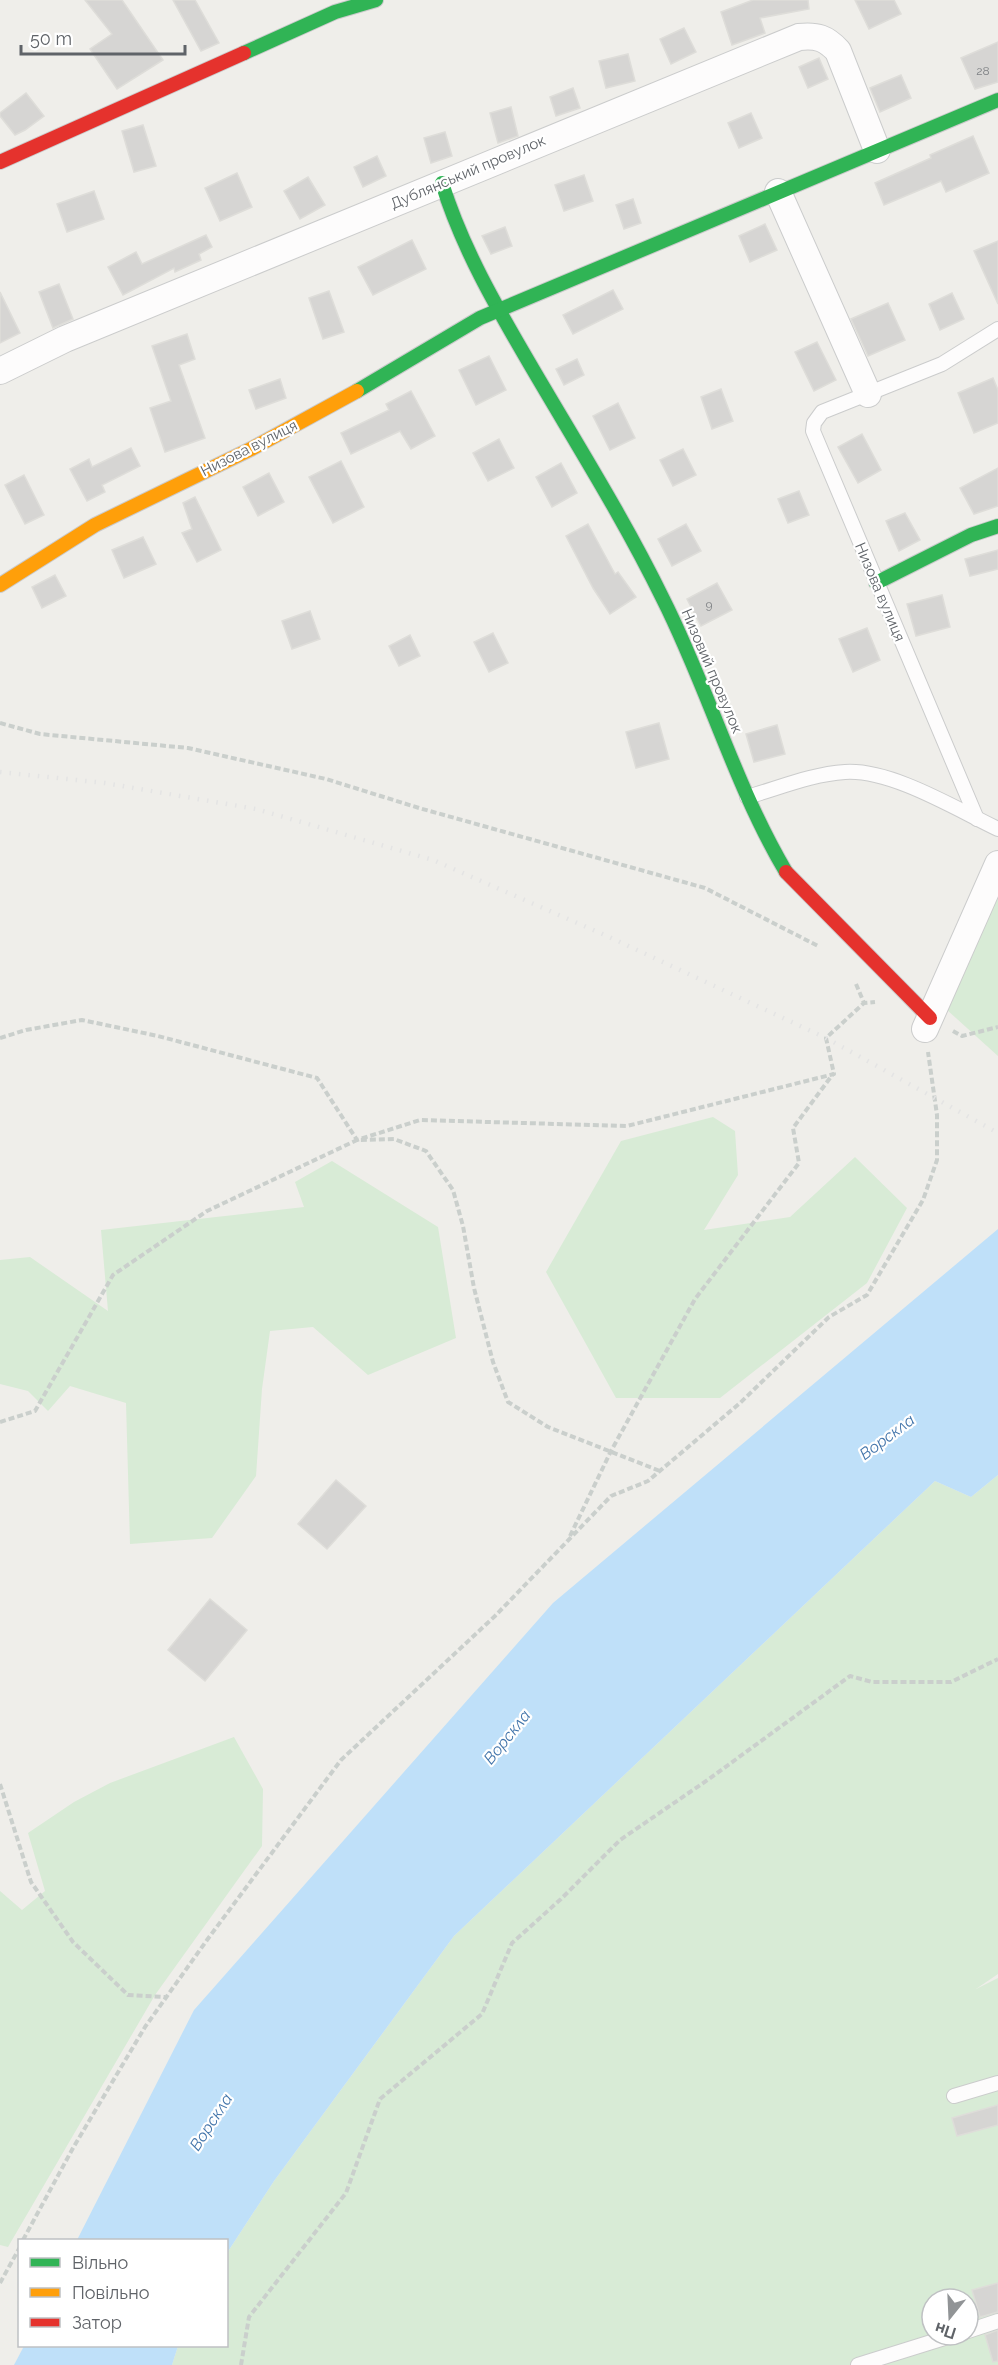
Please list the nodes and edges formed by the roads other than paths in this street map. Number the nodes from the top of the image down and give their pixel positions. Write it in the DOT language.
graph roads {
  1 [pos="376,0"];
  2 [pos="998,100"];
  3 [pos="877,150"];
  4 [pos="0,162"];
  5 [pos="442,183"];
  6 [pos="778,192"];
  7 [pos="498,310"];
  8 [pos="998,329"];
  9 [pos="0,371"];
  10 [pos="868,394"];
  11 [pos="998,525"];
  12 [pos="876,583"];
  13 [pos="0,585"];
  14 [pos="747,797"];
  15 [pos="977,819"];
  16 [pos="998,829"];
  17 [pos="998,864"];
  18 [pos="927,1023"];
  19 [pos="998,2084"];
  20 [pos="954,2096"];
  21 [pos="998,2321"];
  22 [pos="980,2327"];
  23 [pos="920,2346"];
  24 [pos="858,2365"];
  1 -- 4 [label="street"];
  2 -- 3 [label="street, Низова вулиця"];
  3 -- 5 [label="street, Дублянський провулок"];
  3 -- 6 [label="street, Низова вулиця"];
  5 -- 7 [label="street"];
  5 -- 9 [label="street, Дублянський провулок"];
  6 -- 7 [label="street, Низова вулиця"];
  6 -- 10 [label="street"];
  7 -- 13 [label="street, Низова вулиця"];
  7 -- 14 [label="street, Низовий провулок"];
  8 -- 10 [label="lane, Низова вулиця"];
  10 -- 12 [label="lane, Низова вулиця"];
  11 -- 12 [label="street"];
  12 -- 15 [label="lane, Низова вулиця"];
  14 -- 15 [label="lane"];
  14 -- 18 [label="street, Низовий провулок"];
  15 -- 16 [label="lane"];
  17 -- 18 [label="street"];
  19 -- 20 [label="lane"];
  21 -- 22 [label="lane"];
  23 -- 24 [label="lane"];
}
